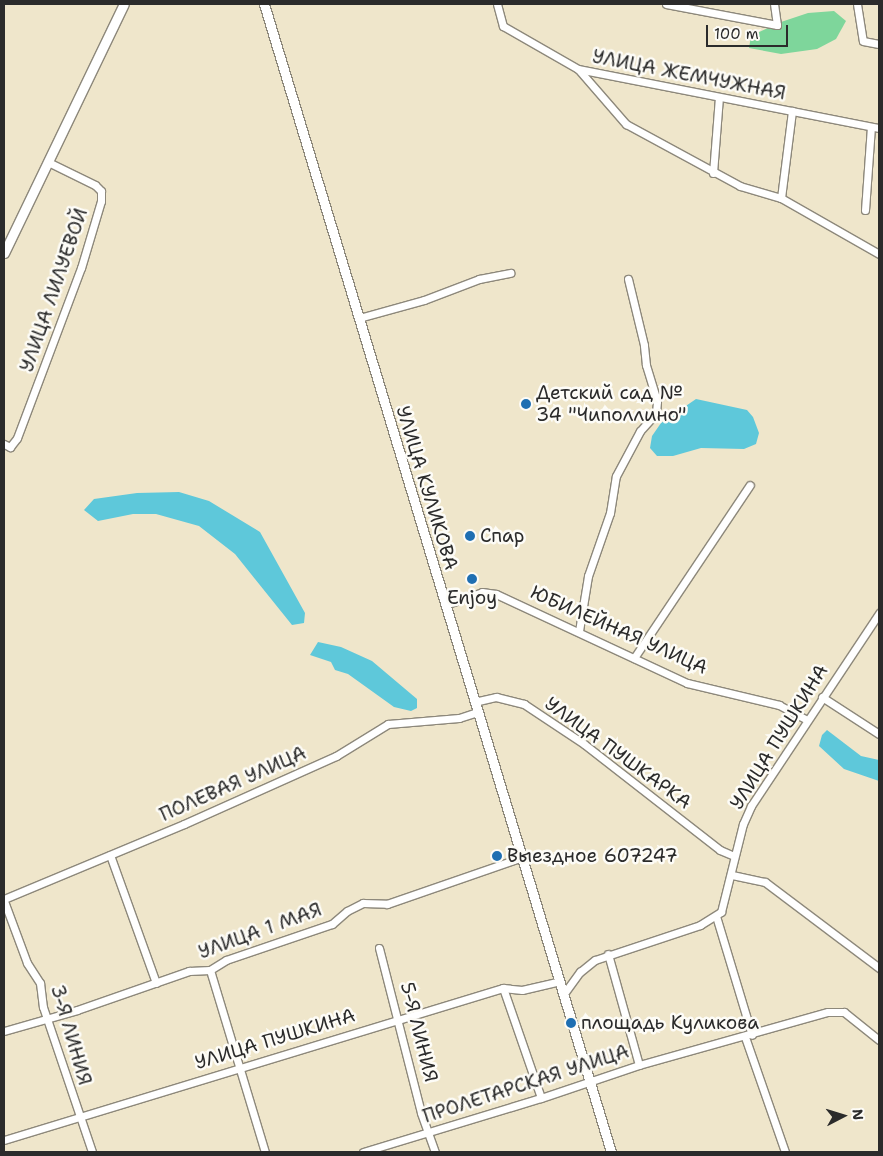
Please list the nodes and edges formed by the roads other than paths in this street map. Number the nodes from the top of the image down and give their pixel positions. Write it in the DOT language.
graph roads {
  1 [pos="124,4"];
  2 [pos="264,4"];
  3 [pos="497,4"];
  4 [pos="666,4"];
  5 [pos="774,4"];
  6 [pos="857,4"];
  7 [pos="684,6"];
  8 [pos="879,44"];
  9 [pos="578,69"];
  10 [pos="719,97"];
  11 [pos="792,111"];
  12 [pos="875,128"];
  13 [pos="48,162"];
  14 [pos="713,172"];
  15 [pos="781,198"];
  16 [pos="865,210"];
  17 [pos="4,253"];
  18 [pos="879,254"];
  19 [pos="510,273"];
  20 [pos="628,279"];
  21 [pos="359,318"];
  22 [pos="4,444"];
  23 [pos="750,485"];
  24 [pos="445,605"];
  25 [pos="879,613"];
  26 [pos="579,631"];
  27 [pos="634,658"];
  28 [pos="822,697"];
  29 [pos="474,702"];
  30 [pos="477,712"];
  31 [pos="807,720"];
  32 [pos="879,734"];
  33 [pos="110,855"];
  34 [pos="734,856"];
  35 [pos="523,858"];
  36 [pos="732,875"];
  37 [pos="4,899"];
  38 [pos="716,916"];
  39 [pos="379,948"];
  40 [pos="608,954"];
  41 [pos="879,968"];
  42 [pos="210,970"];
  43 [pos="558,982"];
  44 [pos="156,983"];
  45 [pos="503,988"];
  46 [pos="562,995"];
  47 [pos="46,1017"];
  48 [pos="400,1018"];
  49 [pos="4,1031"];
  50 [pos="748,1036"];
  51 [pos="879,1040"];
  52 [pos="639,1065"];
  53 [pos="238,1067"];
  54 [pos="589,1081"];
  55 [pos="541,1098"];
  56 [pos="80,1117"];
  57 [pos="427,1132"];
  58 [pos="4,1140"];
  59 [pos="92,1152"];
  60 [pos="265,1152"];
  61 [pos="363,1152"];
  62 [pos="435,1152"];
  63 [pos="611,1152"];
  64 [pos="785,1152"];
  1 -- 13 [label="main road"];
  2 -- 21 [label="main road, УЛИЦА КУЛИКОВА"];
  3 -- 9 [label="street, УЛИЦА ЖЕМЧУЖНАЯ"];
  4 -- 7 [label="street"];
  5 -- 7 [label="street"];
  6 -- 8 [label="street"];
  9 -- 10 [label="street, УЛИЦА ЖЕМЧУЖНАЯ"];
  9 -- 14 [label="street"];
  10 -- 11 [label="street, УЛИЦА ЖЕМЧУЖНАЯ"];
  10 -- 14 [label="street"];
  11 -- 12 [label="street, УЛИЦА ЖЕМЧУЖНАЯ"];
  11 -- 15 [label="street"];
  12 -- 16 [label="street"];
  13 -- 17 [label="main road"];
  13 -- 22 [label="street, УЛИЦА ЛИЛУЕВОЙ"];
  14 -- 15 [label="street"];
  15 -- 18 [label="street"];
  19 -- 21 [label="street"];
  20 -- 26 [label="street"];
  21 -- 24 [label="main road, УЛИЦА КУЛИКОВА"];
  23 -- 27 [label="street"];
  24 -- 26 [label="street, ЮБИЛЕЙНАЯ УЛИЦА"];
  24 -- 29 [label="main road, УЛИЦА КУЛИКОВА"];
  25 -- 28 [label="street, УЛИЦА ПУШКИНА"];
  26 -- 27 [label="street, ЮБИЛЕЙНАЯ УЛИЦА"];
  27 -- 31 [label="street, ЮБИЛЕЙНАЯ УЛИЦА"];
  28 -- 31 [label="street, УЛИЦА ПУШКИНА"];
  28 -- 32 [label="street"];
  29 -- 30 [label="main road, УЛИЦА КУЛИКОВА"];
  29 -- 34 [label="street, УЛИЦА ПУШКАРКА"];
  30 -- 33 [label="street, ПОЛЕВАЯ УЛИЦА"];
  30 -- 35 [label="main road, УЛИЦА КУЛИКОВА"];
  31 -- 34 [label="street, УЛИЦА ПУШКИНА"];
  33 -- 37 [label="street, ПОЛЕВАЯ УЛИЦА"];
  33 -- 44 [label="street"];
  34 -- 36 [label="street, УЛИЦА ПУШКИНА"];
  35 -- 42 [label="street, УЛИЦА 1 МАЯ"];
  35 -- 43 [label="main road, УЛИЦА КУЛИКОВА"];
  36 -- 38 [label="street, УЛИЦА ПУШКИНА"];
  36 -- 41 [label="street"];
  37 -- 47 [label="street, 3-Я ЛИНИЯ"];
  38 -- 40 [label="street"];
  38 -- 50 [label="street"];
  39 -- 48 [label="street, 5-Я ЛИНИЯ"];
  40 -- 46 [label="street"];
  40 -- 52 [label="street"];
  42 -- 44 [label="street, УЛИЦА 1 МАЯ"];
  42 -- 53 [label="street"];
  43 -- 45 [label="street, УЛИЦА ПУШКИНА"];
  43 -- 46 [label="main road"];
  44 -- 47 [label="street, УЛИЦА 1 МАЯ"];
  45 -- 48 [label="street, УЛИЦА ПУШКИНА"];
  45 -- 55 [label="street"];
  46 -- 54 [label="main road"];
  47 -- 49 [label="street, УЛИЦА 1 МАЯ"];
  47 -- 56 [label="street, 3-Я ЛИНИЯ"];
  48 -- 53 [label="street, УЛИЦА ПУШКИНА"];
  48 -- 57 [label="street, 5-Я ЛИНИЯ"];
  50 -- 51 [label="street, ПРОЛЕТАРСКАЯ УЛИЦА"];
  50 -- 52 [label="street, ПРОЛЕТАРСКАЯ УЛИЦА"];
  50 -- 64 [label="street"];
  52 -- 54 [label="street, ПРОЛЕТАРСКАЯ УЛИЦА"];
  53 -- 56 [label="street, УЛИЦА ПУШКИНА"];
  53 -- 60 [label="street"];
  54 -- 55 [label="street, ПРОЛЕТАРСКАЯ УЛИЦА"];
  54 -- 63 [label="main road"];
  55 -- 57 [label="street, ПРОЛЕТАРСКАЯ УЛИЦА"];
  56 -- 58 [label="street, УЛИЦА ПУШКИНА"];
  56 -- 59 [label="street, 3-Я ЛИНИЯ"];
  57 -- 61 [label="street, ПРОЛЕТАРСКАЯ УЛИЦА"];
  57 -- 62 [label="street, 5-Я ЛИНИЯ"];
}
